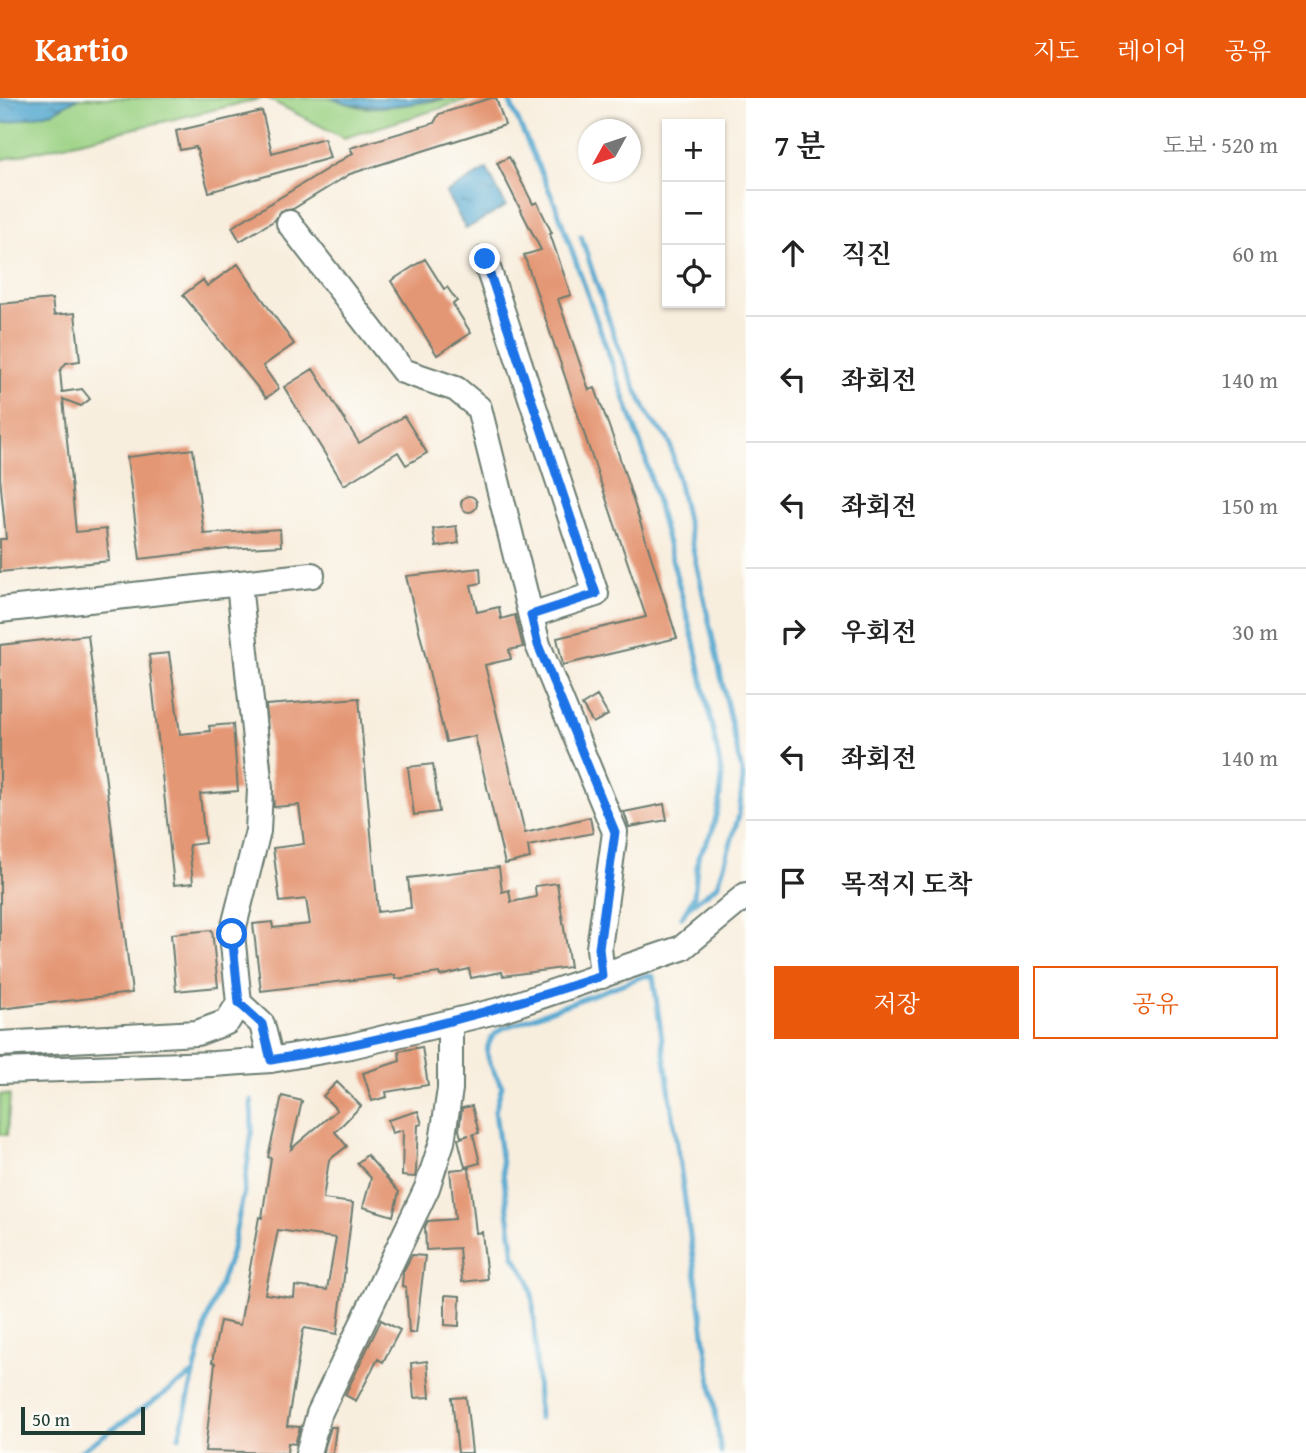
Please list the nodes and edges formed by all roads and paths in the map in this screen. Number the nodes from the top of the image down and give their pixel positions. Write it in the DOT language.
graph roads {
  1 [pos="289,223"];
  2 [pos="485,259"];
  3 [pos="312,575"];
  4 [pos="239,583"];
  5 [pos="0,610"];
  6 [pos="531,615"];
  7 [pos="746,895"];
  8 [pos="602,976"];
  9 [pos="239,1003"];
  10 [pos="450,1022"];
  11 [pos="0,1044"];
  12 [pos="271,1060"];
  13 [pos="0,1071"];
  14 [pos="308,1453"];
  1 -- 6 [label="street"];
  2 -- 6 [label="street"];
  3 -- 4 [label="street"];
  4 -- 5 [label="street"];
  4 -- 9 [label="street"];
  6 -- 8 [label="street"];
  7 -- 8 [label="street"];
  8 -- 10 [label="street"];
  9 -- 11 [label="street"];
  9 -- 12 [label="street"];
  10 -- 12 [label="street"];
  10 -- 14 [label="street"];
  12 -- 13 [label="street"];
}
